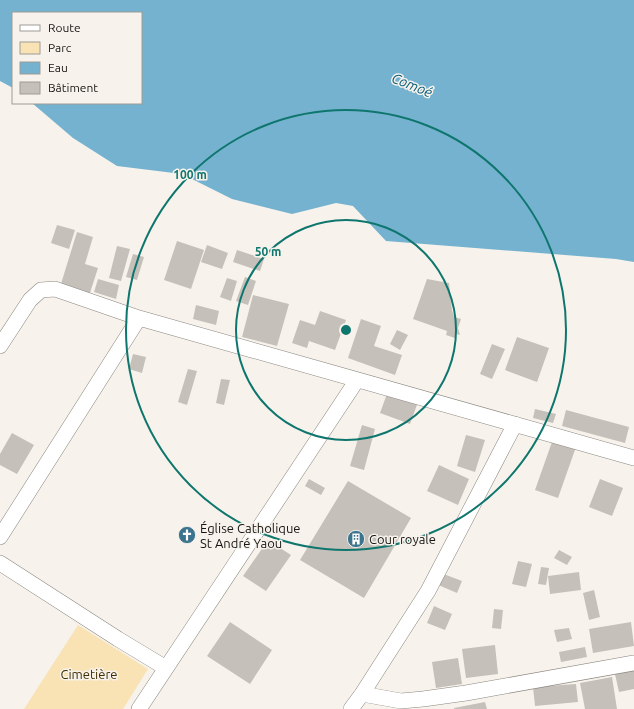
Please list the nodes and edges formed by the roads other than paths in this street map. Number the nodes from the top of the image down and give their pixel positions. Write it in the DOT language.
graph roads {
  1 [pos="139,318"];
  2 [pos="0,346"];
  3 [pos="357,380"];
  4 [pos="514,424"];
  5 [pos="634,458"];
  6 [pos="0,538"];
  7 [pos="0,563"];
  8 [pos="634,663"];
  9 [pos="166,668"];
  10 [pos="362,694"];
  11 [pos="139,709"];
  12 [pos="351,709"];
  1 -- 2 [label="street"];
  1 -- 3 [label="street"];
  1 -- 6 [label="street"];
  3 -- 4 [label="street"];
  3 -- 9 [label="street"];
  4 -- 5 [label="street"];
  4 -- 10 [label="street"];
  7 -- 9 [label="street"];
  8 -- 10 [label="street"];
  9 -- 11 [label="street"];
  10 -- 12 [label="street"];
}
